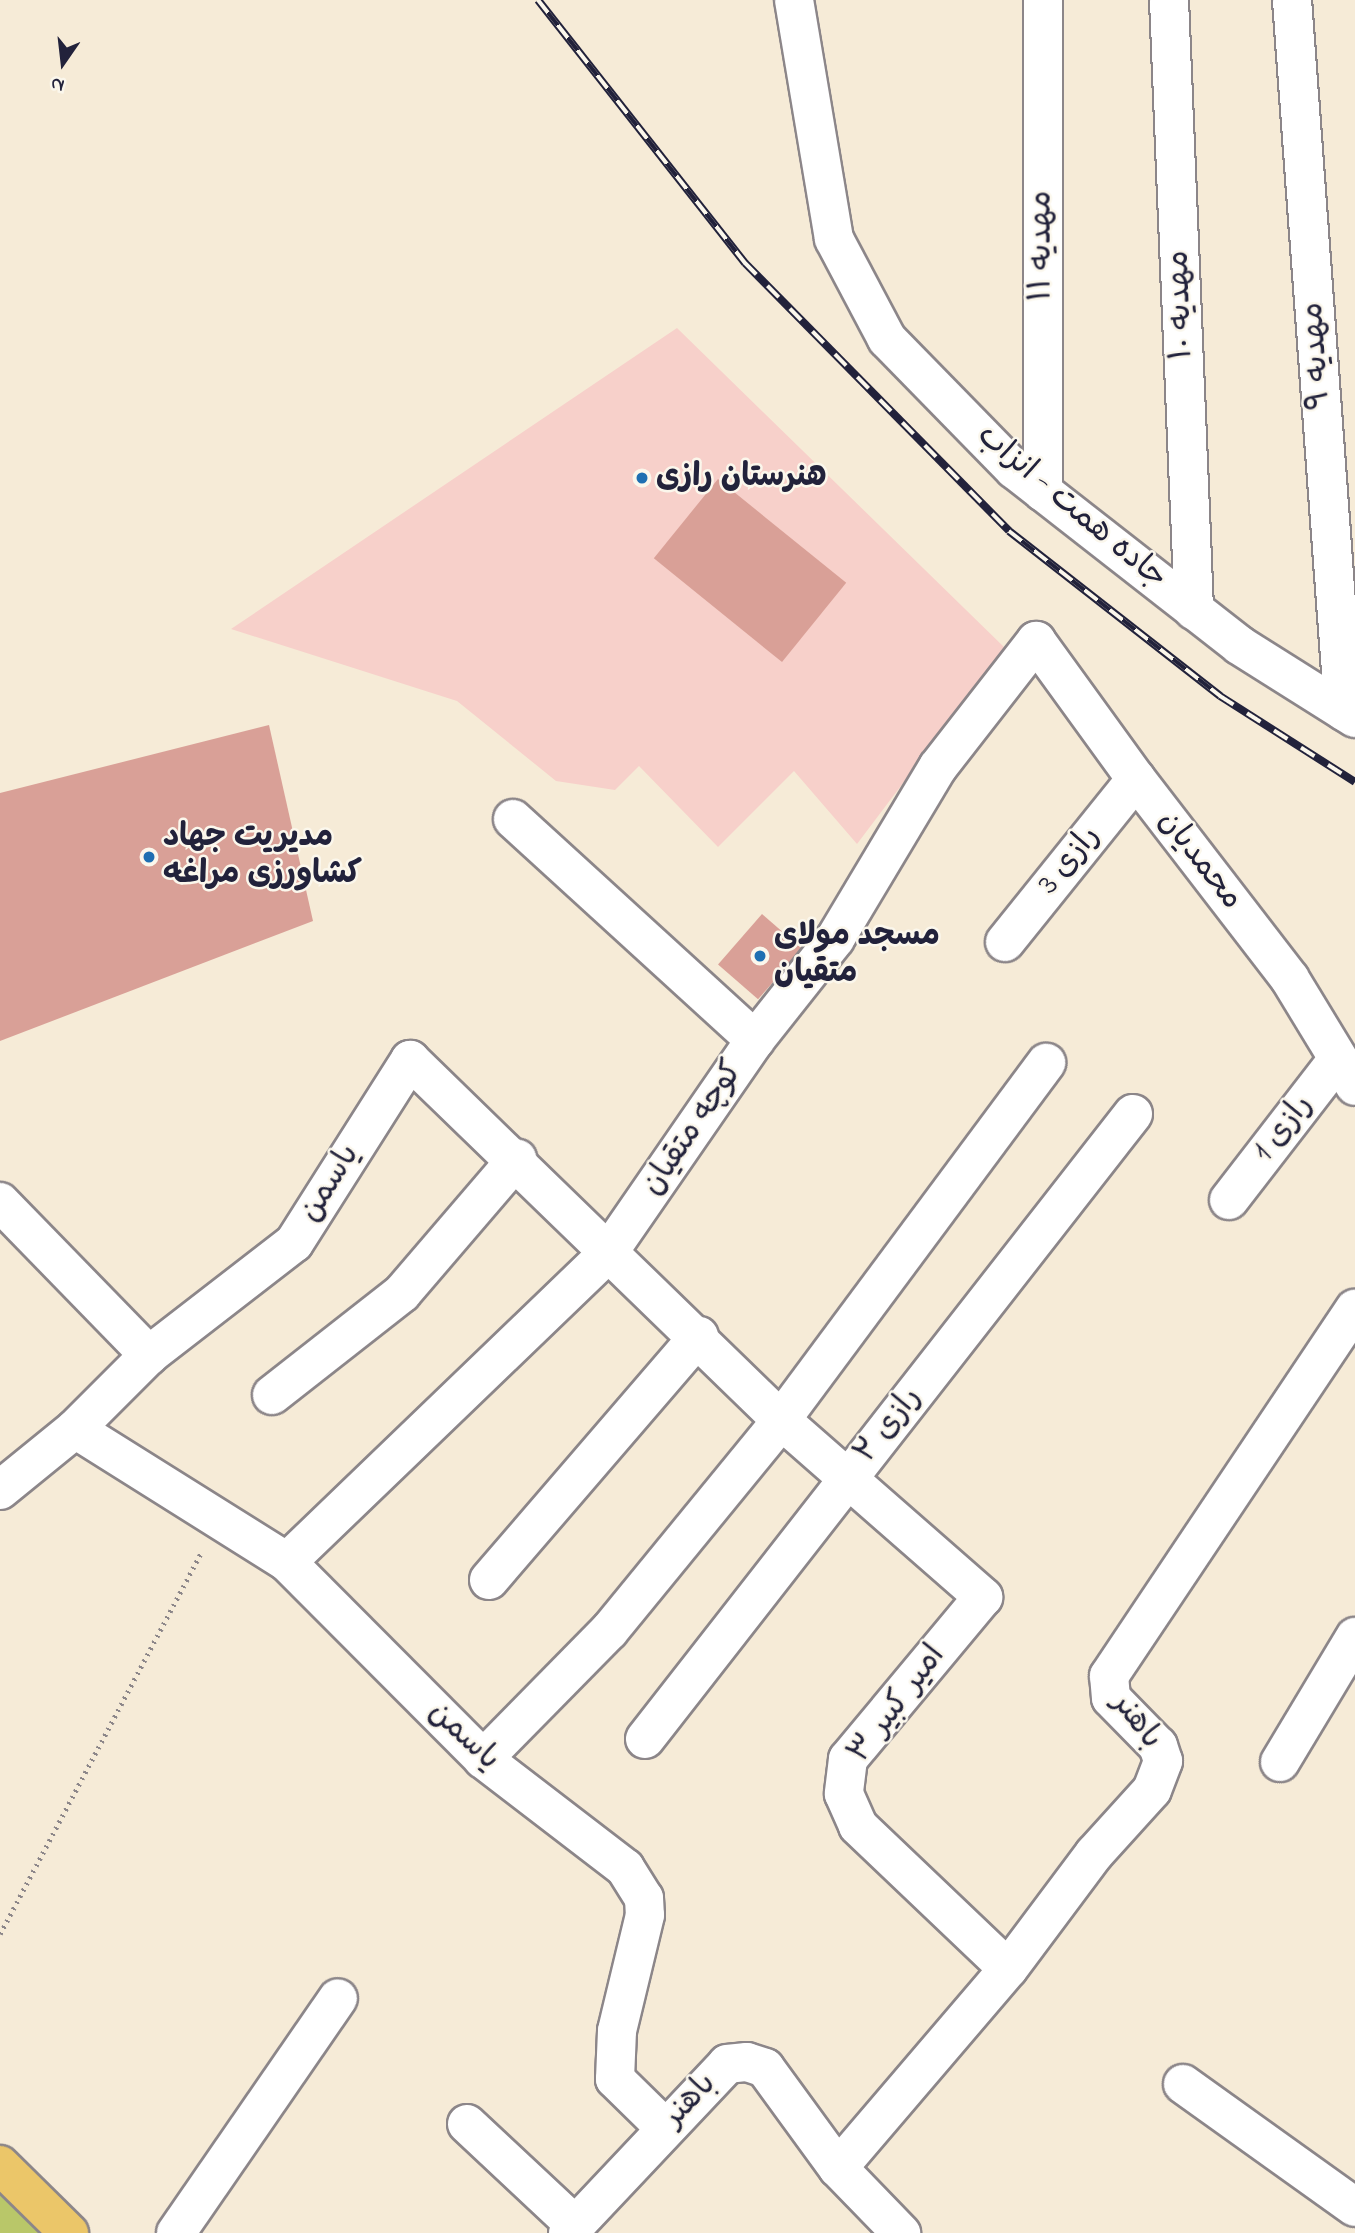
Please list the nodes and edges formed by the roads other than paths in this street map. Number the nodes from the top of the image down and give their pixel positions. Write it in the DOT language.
graph roads {
  1 [pos="794,0"];
  2 [pos="1043,0"];
  3 [pos="1169,0"];
  4 [pos="1292,0"];
  5 [pos="1043,492"];
  6 [pos="1194,610"];
  7 [pos="1036,641"];
  8 [pos="1350,715"];
  9 [pos="1136,779"];
  10 [pos="513,819"];
  11 [pos="1005,942"];
  12 [pos="755,1040"];
  13 [pos="1046,1063"];
  14 [pos="1347,1072"];
  15 [pos="1133,1114"];
  16 [pos="517,1159"];
  17 [pos="1229,1200"];
  18 [pos="0,1202"];
  19 [pos="608,1253"];
  20 [pos="1355,1309"];
  21 [pos="699,1336"];
  22 [pos="149,1355"];
  23 [pos="272,1395"];
  24 [pos="782,1420"];
  25 [pos="75,1429"];
  26 [pos="847,1479"];
  27 [pos="0,1490"];
  28 [pos="287,1562"];
  29 [pos="489,1580"];
  30 [pos="1355,1637"];
  31 [pos="645,1739"];
  32 [pos="483,1759"];
  33 [pos="1280,1762"];
  34 [pos="1008,1969"];
  35 [pos="338,1998"];
  36 [pos="1183,2084"];
  37 [pos="467,2124"];
  38 [pos="665,2128"];
  39 [pos="849,2156"];
  40 [pos="0,2165"];
  41 [pos="1355,2207"];
  42 [pos="585,2226"];
  43 [pos="69,2233"];
  44 [pos="176,2233"];
  45 [pos="901,2233"];
  1 -- 5 [label="street, جاده همت - انزاب"];
  2 -- 5 [label="street, مهدیه ۱۱"];
  3 -- 6 [label="street, مهدیه ۱۰"];
  4 -- 8 [label="street, مهدیه ۹"];
  5 -- 6 [label="street, جاده همت - انزاب"];
  6 -- 8 [label="street, جاده همت - انزاب"];
  7 -- 9 [label="street, محمدیان"];
  7 -- 12 [label="street, کوچه متقیان"];
  9 -- 11 [label="street, رازی 3"];
  9 -- 14 [label="street, محمدیان"];
  10 -- 12 [label="street"];
  12 -- 19 [label="street, کوچه متقیان"];
  13 -- 24 [label="street"];
  14 -- 17 [label="street, رازی 1"];
  15 -- 26 [label="street, رازی ۲"];
  16 -- 19 [label="street"];
  16 -- 22 [label="street, یاسمن"];
  16 -- 23 [label="street"];
  18 -- 22 [label="street"];
  19 -- 21 [label="street"];
  19 -- 28 [label="street, کوچه متقیان"];
  20 -- 34 [label="street, باهنر"];
  21 -- 24 [label="street"];
  21 -- 29 [label="street"];
  22 -- 25 [label="street, یاسمن"];
  24 -- 26 [label="street"];
  24 -- 32 [label="street"];
  25 -- 27 [label="street, یاسمن"];
  25 -- 28 [label="street, یاسمن"];
  26 -- 31 [label="street, رازی ۲"];
  26 -- 34 [label="street, امیر کبیر ۳"];
  28 -- 32 [label="street, یاسمن"];
  30 -- 33 [label="street"];
  32 -- 38 [label="street, یاسمن"];
  34 -- 39 [label="street, باهنر"];
  35 -- 44 [label="street"];
  36 -- 41 [label="street"];
  37 -- 42 [label="street"];
  38 -- 39 [label="street, باهنر"];
  38 -- 42 [label="street, باهنر"];
  39 -- 45 [label="street, باهنر"];
  40 -- 43 [label="main road"];
}
